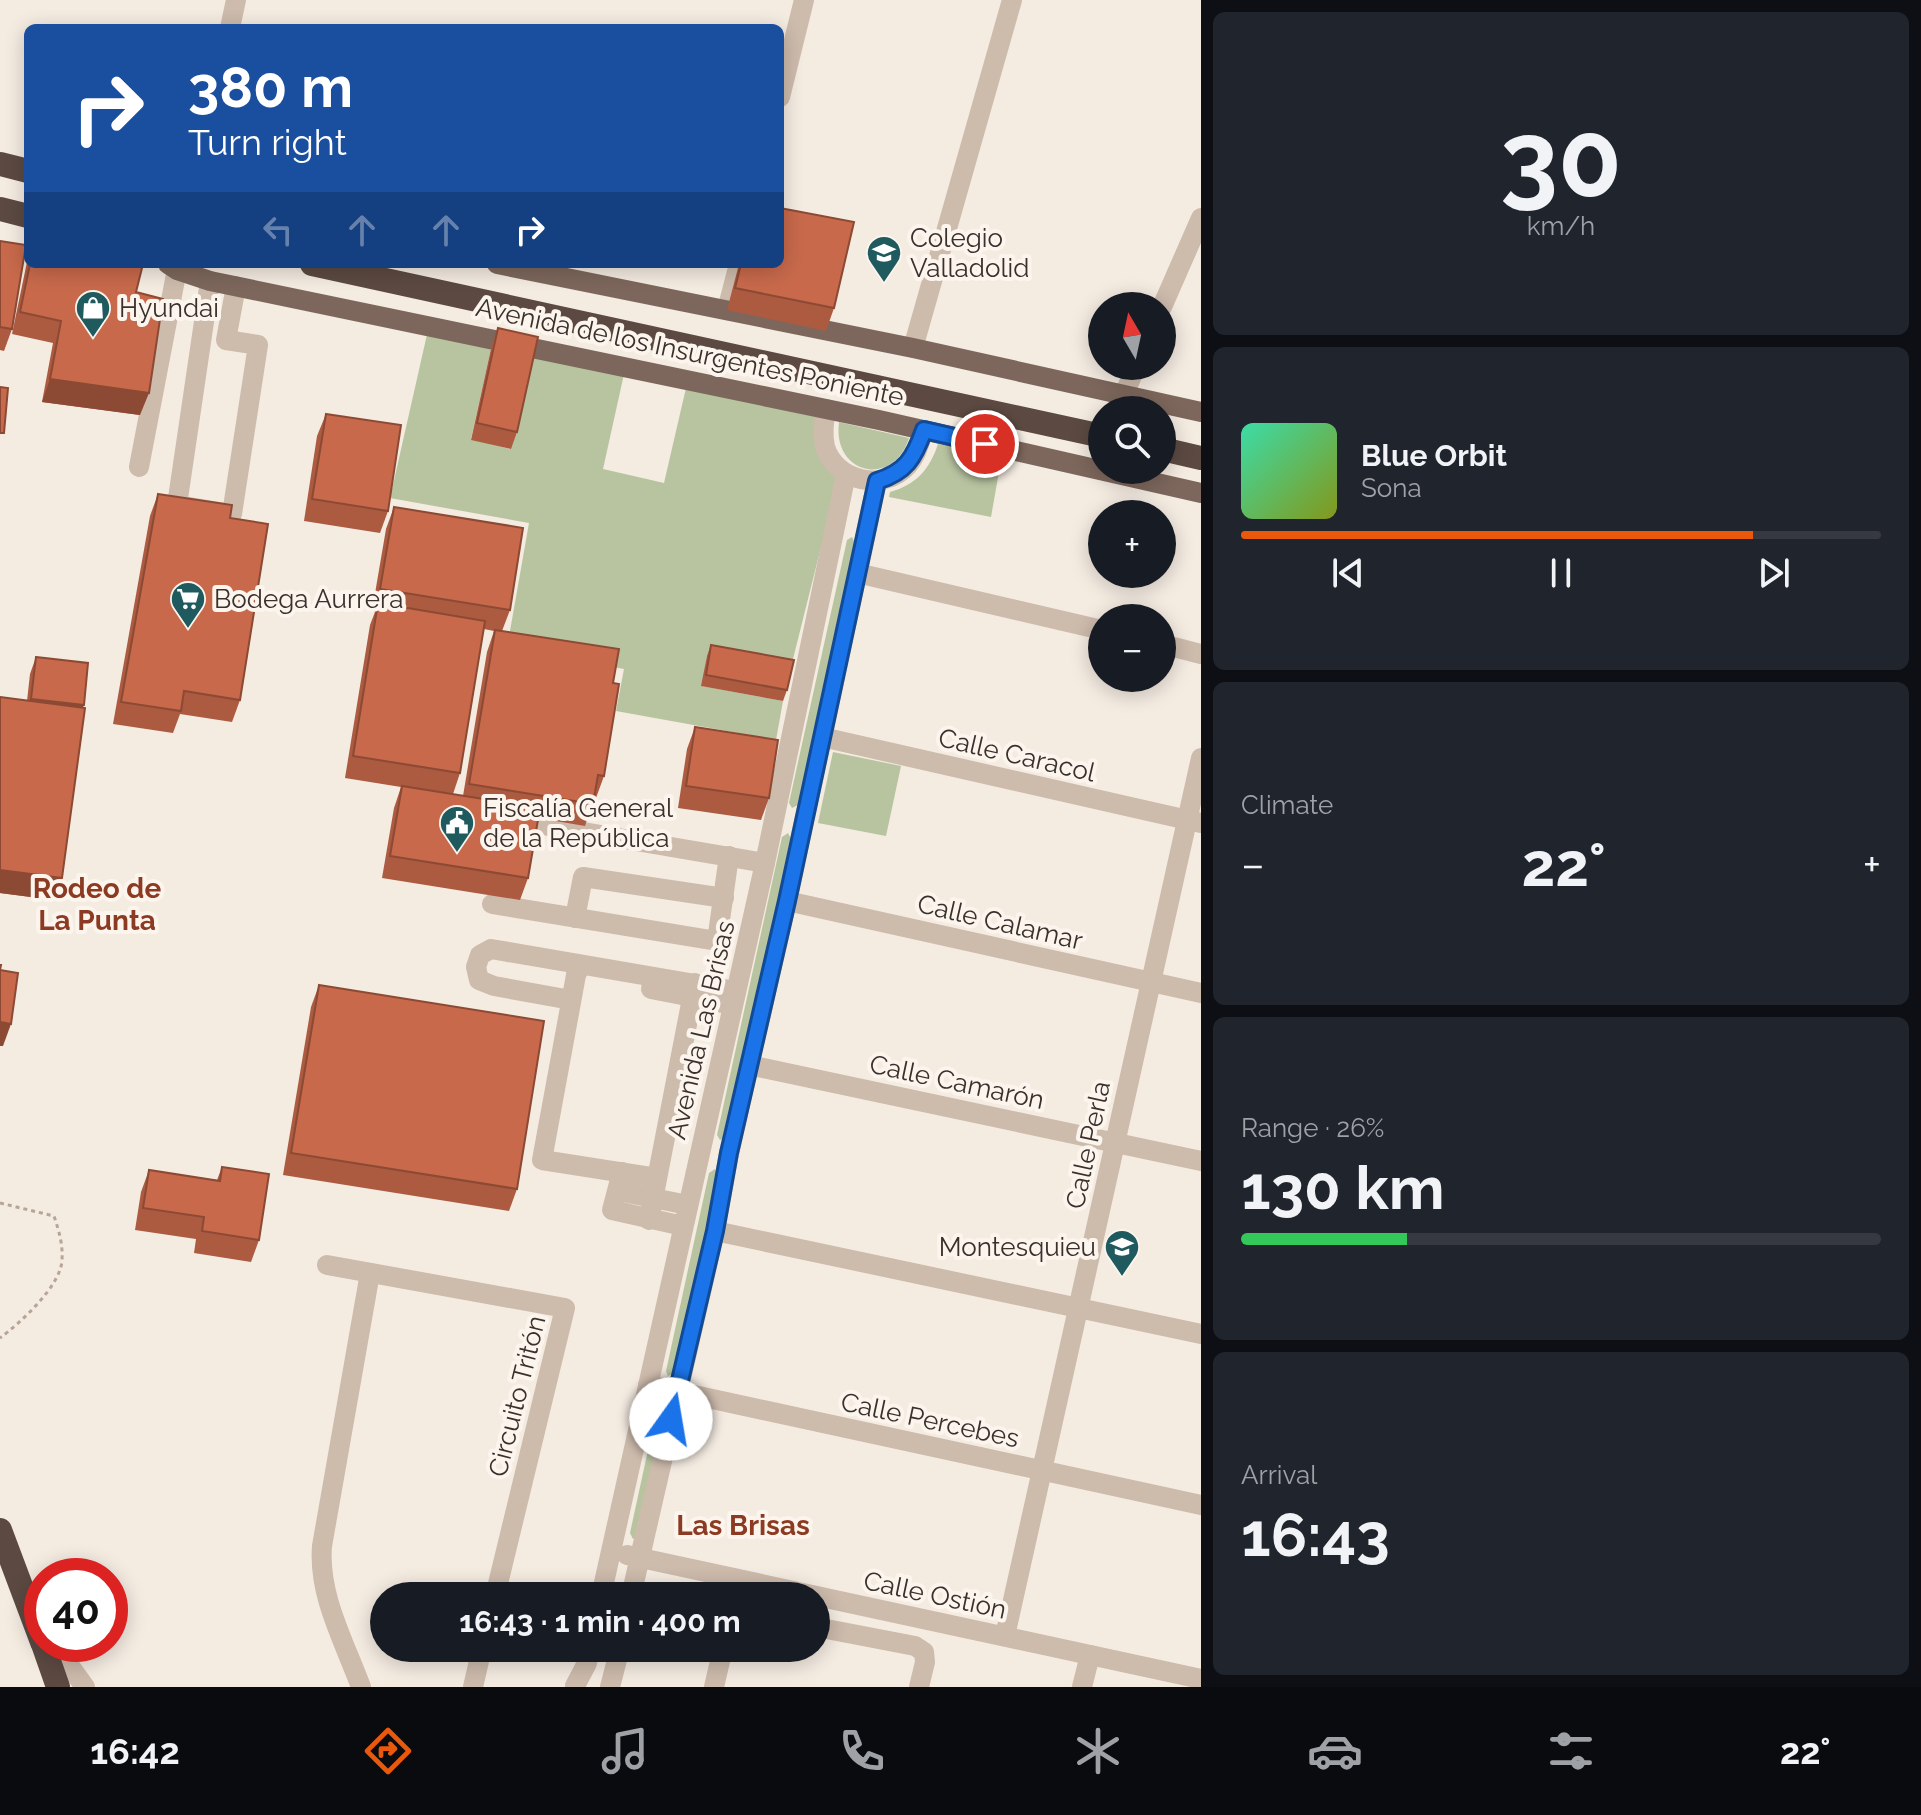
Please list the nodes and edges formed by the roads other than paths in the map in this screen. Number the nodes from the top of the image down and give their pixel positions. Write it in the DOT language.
graph roads {
  1 [pos="236,0"];
  2 [pos="804,0"];
  3 [pos="1012,0"];
  4 [pos="231,24"];
  5 [pos="784,81"];
  6 [pos="0,164"];
  7 [pos="24,170"];
  8 [pos="0,209"];
  9 [pos="24,215"];
  10 [pos="1201,218"];
  11 [pos="174,268"];
  12 [pos="179,268"];
  13 [pos="330,268"];
  14 [pos="517,268"];
  15 [pos="738,268"];
  16 [pos="210,281"];
  17 [pos="236,286"];
  18 [pos="1169,292"];
  19 [pos="727,310"];
  20 [pos="913,348"];
  21 [pos="1130,380"];
  22 [pos="1124,395"];
  23 [pos="826,409"];
  24 [pos="1201,412"];
  25 [pos="924,430"];
  26 [pos="1088,433"];
  27 [pos="1176,452"];
  28 [pos="1201,458"];
  29 [pos="139,467"];
  30 [pos="846,474"];
  31 [pos="877,481"];
  32 [pos="1201,493"];
  33 [pos="836,521"];
  34 [pos="867,529"];
  35 [pos="857,573"];
  36 [pos="1088,627"];
  37 [pos="1176,648"];
  38 [pos="1201,654"];
  39 [pos="822,737"];
  40 [pos="1201,758"];
  41 [pos="493,817"];
  42 [pos="1194,821"];
  43 [pos="729,856"];
  44 [pos="765,863"];
  45 [pos="724,898"];
  46 [pos="787,901"];
  47 [pos="492,904"];
  48 [pos="575,918"];
  49 [pos="578,970"];
  50 [pos="1149,982"];
  51 [pos="694,991"];
  52 [pos="1201,993"];
  53 [pos="734,998"];
  54 [pos="571,1000"];
  55 [pos="749,1065"];
  56 [pos="1114,1142"];
  57 [pos="702,1146"];
  58 [pos="729,1153"];
  59 [pos="1201,1161"];
  60 [pos="620,1182"];
  61 [pos="655,1188"];
  62 [pos="688,1205"];
  63 [pos="649,1220"];
  64 [pos="683,1226"];
  65 [pos="715,1231"];
  66 [pos="327,1265"];
  67 [pos="370,1273"];
  68 [pos="1080,1308"];
  69 [pos="1201,1334"];
  70 [pos="648,1385"];
  71 [pos="677,1391"];
  72 [pos="1044,1471"];
  73 [pos="1201,1505"];
  74 [pos="0,1530"];
  75 [pos="611,1551"];
  76 [pos="639,1557"];
  77 [pos="498,1582"];
  78 [pos="604,1582"];
  79 [pos="634,1582"];
  80 [pos="24,1593"];
  81 [pos="830,1630"];
  82 [pos="1005,1636"];
  83 [pos="1090,1655"];
  84 [pos="49,1662"];
  85 [pos="67,1662"];
  86 [pos="479,1662"];
  87 [pos="587,1662"];
  88 [pos="616,1662"];
  89 [pos="720,1662"];
  90 [pos="1201,1679"];
  91 [pos="573,1686"];
  92 [pos="58,1687"];
  93 [pos="85,1687"];
  94 [pos="361,1687"];
  95 [pos="473,1687"];
  96 [pos="597,1687"];
  97 [pos="610,1687"];
  98 [pos="714,1687"];
  99 [pos="919,1687"];
  100 [pos="1082,1687"];
  1 -- 4 [label="street"];
  2 -- 5 [label="street"];
  3 -- 20 [label="street"];
  6 -- 7 [label="highway"];
  8 -- 9 [label="highway"];
  10 -- 18 [label="street"];
  11 -- 29 [label="street"];
  12 -- 16 [label="main road, Avenida de los Insurgentes Poniente"];
  13 -- 26 [label="highway, Avenida de los Insurgentes Poniente"];
  14 -- 19 [label="main road, Avenida de los Insurgentes Poniente"];
  15 -- 19 [label="street"];
  16 -- 17 [label="main road, Avenida de los Insurgentes Poniente"];
  16 -- 17 [label="street"];
  17 -- 23 [label="main road, Avenida de los Insurgentes Poniente"];
  19 -- 20 [label="main road, Avenida de los Insurgentes Poniente"];
  20 -- 22 [label="main road, Avenida de los Insurgentes Poniente"];
  21 -- 22 [label="street"];
  22 -- 24 [label="main road, Avenida de los Insurgentes Poniente"];
  23 -- 25 [label="main road, Avenida de los Insurgentes Poniente"];
  23 -- 30 [label="street"];
  25 -- 31 [label="street"];
  25 -- 32 [label="main road, Avenida de los Insurgentes Poniente"];
  27 -- 28 [label="highway"];
  30 -- 31 [label="street"];
  30 -- 33 [label="street, Avenida Las Brisas"];
  31 -- 34 [label="street, Avenida Las Brisas"];
  33 -- 34 [label="street"];
  33 -- 44 [label="street, Avenida Las Brisas"];
  34 -- 35 [label="street, Avenida Las Brisas"];
  35 -- 36 [label="street"];
  35 -- 39 [label="street, Avenida Las Brisas"];
  37 -- 38 [label="street"];
  39 -- 42 [label="street, Calle Caracol"];
  39 -- 46 [label="street, Avenida Las Brisas"];
  40 -- 42 [label="street, Calle Perla"];
  41 -- 43 [label="street"];
  42 -- 50 [label="street, Calle Perla"];
  43 -- 44 [label="street"];
  43 -- 45 [label="street"];
  44 -- 53 [label="street, Avenida Las Brisas"];
  45 -- 48 [label="street"];
  45 -- 48 [label="street"];
  46 -- 50 [label="street, Calle Calamar"];
  46 -- 55 [label="street, Avenida Las Brisas"];
  47 -- 48 [label="street"];
  49 -- 51 [label="street"];
  49 -- 54 [label="street"];
  49 -- 54 [label="street"];
  50 -- 52 [label="street, Calle Calamar"];
  50 -- 56 [label="street, Calle Perla"];
  51 -- 53 [label="street"];
  51 -- 61 [label="street"];
  53 -- 57 [label="street, Avenida Las Brisas"];
  54 -- 60 [label="street"];
  55 -- 56 [label="street, Calle Camarón"];
  55 -- 58 [label="street, Avenida Las Brisas"];
  56 -- 59 [label="street, Calle Camarón"];
  56 -- 68 [label="street, Calle Perla"];
  57 -- 58 [label="street"];
  57 -- 62 [label="street, Avenida Las Brisas"];
  58 -- 65 [label="street, Avenida Las Brisas"];
  60 -- 61 [label="street"];
  60 -- 63 [label="street"];
  61 -- 62 [label="street"];
  61 -- 63 [label="street"];
  62 -- 64 [label="street, Avenida Las Brisas"];
  63 -- 64 [label="street"];
  64 -- 70 [label="street, Avenida Las Brisas"];
  65 -- 68 [label="street"];
  65 -- 71 [label="street, Avenida Las Brisas"];
  66 -- 67 [label="street, Circuito Tritón"];
  67 -- 77 [label="street, Circuito Tritón"];
  67 -- 94 [label="street"];
  68 -- 69 [label="street"];
  68 -- 72 [label="street, Calle Perla"];
  70 -- 71 [label="street, Calle Percebes"];
  70 -- 75 [label="street, Avenida Las Brisas"];
  71 -- 72 [label="street, Calle Percebes"];
  71 -- 76 [label="street, Avenida Las Brisas"];
  72 -- 73 [label="street, Calle Percebes"];
  72 -- 82 [label="street, Calle Perla"];
  74 -- 80 [label="highway"];
  75 -- 76 [label="street, Calle Ostión"];
  75 -- 78 [label="street, Avenida Las Brisas"];
  76 -- 79 [label="street, Avenida Las Brisas"];
  76 -- 82 [label="street, Calle Ostión"];
  81 -- 99 [label="street"];
  82 -- 83 [label="street, Calle Ostión"];
  83 -- 90 [label="street, Calle Ostión"];
  83 -- 100 [label="street"];
  84 -- 92 [label="highway"];
  85 -- 93 [label="street"];
  86 -- 95 [label="street"];
  87 -- 91 [label="street"];
  88 -- 97 [label="street"];
  89 -- 98 [label="street"];
  91 -- 96 [label="street"];
}
